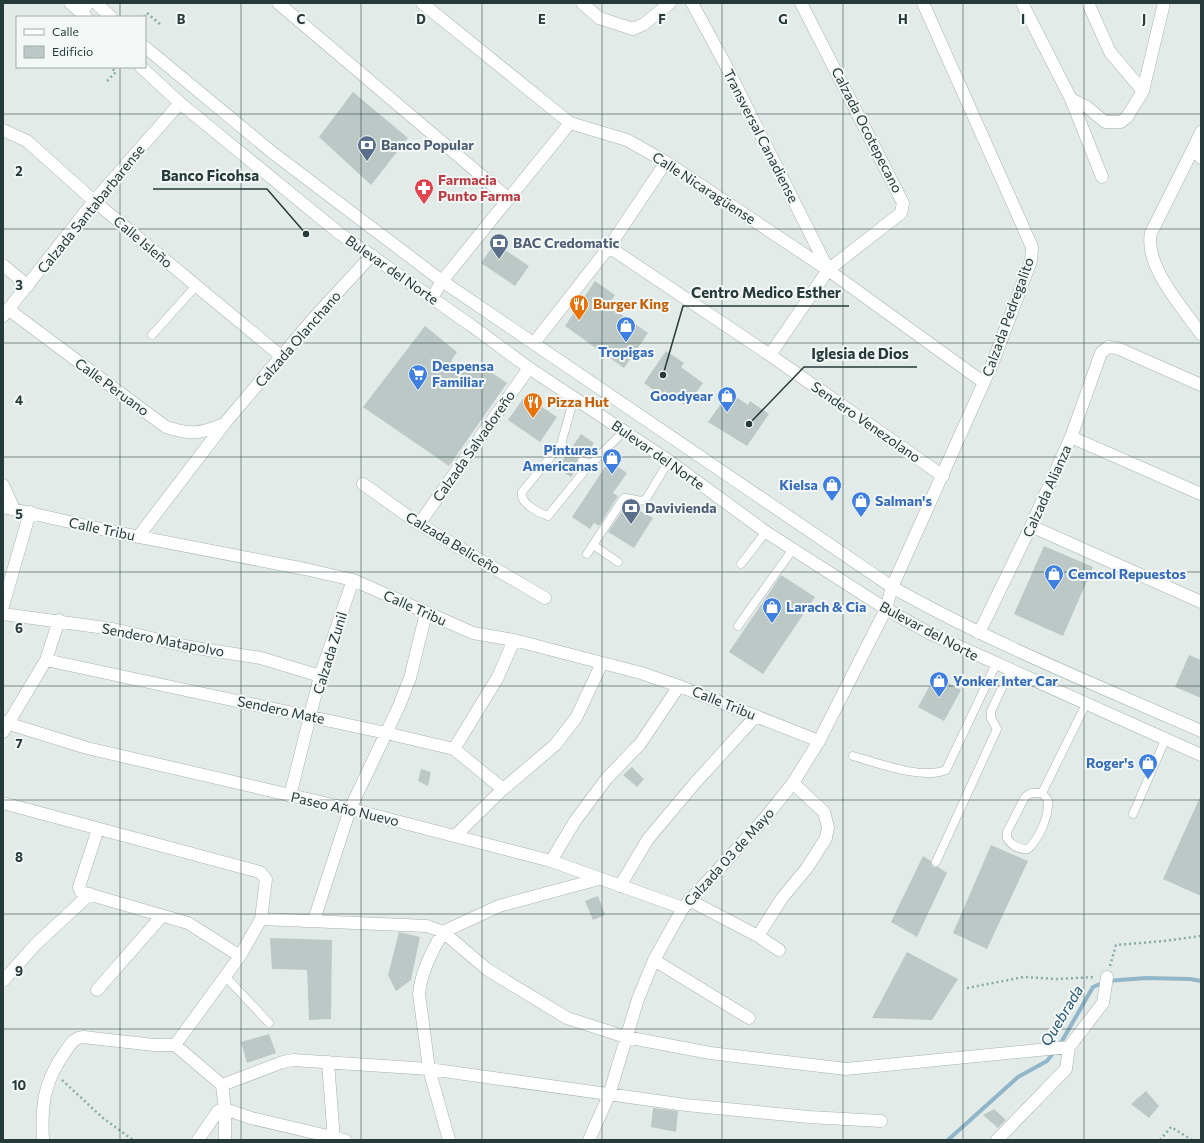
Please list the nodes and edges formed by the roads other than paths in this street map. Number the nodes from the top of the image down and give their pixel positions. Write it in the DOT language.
graph roads {
  1 [pos="70,3"];
  2 [pos="96,3"];
  3 [pos="278,3"];
  4 [pos="422,3"];
  5 [pos="582,3"];
  6 [pos="670,3"];
  7 [pos="692,3"];
  8 [pos="802,3"];
  9 [pos="923,3"];
  10 [pos="1022,3"];
  11 [pos="1088,3"];
  12 [pos="1164,3"];
  13 [pos="85,11"];
  14 [pos="110,16"];
  15 [pos="146,47"];
  16 [pos="142,68"];
  17 [pos="1143,91"];
  18 [pos="1071,99"];
  19 [pos="180,103"];
  20 [pos="570,123"];
  21 [pos="3,130"];
  22 [pos="1201,132"];
  23 [pos="1198,152"];
  24 [pos="666,162"];
  25 [pos="1102,177"];
  26 [pos="509,199"];
  27 [pos="94,201"];
  28 [pos="609,247"];
  29 [pos="372,255"];
  30 [pos="3,265"];
  31 [pos="828,270"];
  32 [pos="442,281"];
  33 [pos="28,286"];
  34 [pos="196,286"];
  35 [pos="432,298"];
  36 [pos="6,313"];
  37 [pos="1201,334"];
  38 [pos="152,335"];
  39 [pos="534,343"];
  40 [pos="770,355"];
  41 [pos="281,356"];
  42 [pos="529,368"];
  43 [pos="983,382"];
  44 [pos="1201,385"];
  45 [pos="574,398"];
  46 [pos="225,423"];
  47 [pos="624,431"];
  48 [pos="1071,437"];
  49 [pos="561,444"];
  50 [pos="569,452"];
  51 [pos="669,461"];
  52 [pos="943,476"];
  53 [pos="363,484"];
  54 [pos="3,485"];
  55 [pos="1201,494"];
  56 [pos="8,508"];
  57 [pos="30,512"];
  58 [pos="419,524"];
  59 [pos="1031,526"];
  60 [pos="766,532"];
  61 [pos="138,537"];
  62 [pos="593,545"];
  63 [pos="793,549"];
  64 [pos="586,554"];
  65 [pos="618,562"];
  66 [pos="741,564"];
  67 [pos="353,580"];
  68 [pos="892,586"];
  69 [pos="545,598"];
  70 [pos="1201,602"];
  71 [pos="3,606"];
  72 [pos="886,610"];
  73 [pos="426,613"];
  74 [pos="3,614"];
  75 [pos="59,620"];
  76 [pos="738,626"];
  77 [pos="979,632"];
  78 [pos="514,640"];
  79 [pos="46,660"];
  80 [pos="602,663"];
  81 [pos="996,664"];
  82 [pos="1010,671"];
  83 [pos="320,676"];
  84 [pos="679,686"];
  85 [pos="1086,704"];
  86 [pos="311,716"];
  87 [pos="756,716"];
  88 [pos="4,726"];
  89 [pos="1201,729"];
  90 [pos="386,733"];
  91 [pos="1165,740"];
  92 [pos="819,741"];
  93 [pos="454,750"];
  94 [pos="1201,755"];
  95 [pos="853,756"];
  96 [pos="793,783"];
  97 [pos="503,789"];
  98 [pos="1042,793"];
  99 [pos="290,796"];
  100 [pos="3,803"];
  101 [pos="350,809"];
  102 [pos="1133,814"];
  103 [pos="98,829"];
  104 [pos="455,836"];
  105 [pos="551,861"];
  106 [pos="936,862"];
  107 [pos="598,879"];
  108 [pos="620,886"];
  109 [pos="90,894"];
  110 [pos="686,904"];
  111 [pos="161,917"];
  112 [pos="261,919"];
  113 [pos="314,920"];
  114 [pos="443,932"];
  115 [pos="758,936"];
  116 [pos="779,950"];
  117 [pos="240,956"];
  118 [pos="654,960"];
  119 [pos="226,976"];
  120 [pos="3,981"];
  121 [pos="1106,982"];
  122 [pos="97,990"];
  123 [pos="749,1018"];
  124 [pos="269,1023"];
  125 [pos="626,1037"];
  126 [pos="175,1045"];
  127 [pos="1065,1047"];
  128 [pos="328,1062"];
  129 [pos="428,1069"];
  130 [pos="222,1085"];
  131 [pos="609,1095"];
  132 [pos="225,1109"];
  133 [pos="881,1121"];
  134 [pos="338,1139"];
  135 [pos="594,1139"];
  136 [pos="43,1140"];
  137 [pos="198,1140"];
  138 [pos="225,1140"];
  139 [pos="449,1140"];
  140 [pos="997,1140"];
  1 -- 13 [label="street"];
  2 -- 14 [label="street"];
  3 -- 26 [label="street"];
  4 -- 20 [label="street, Calle Nicaragüense"];
  5 -- 6 [label="street"];
  7 -- 31 [label="street, Transversal Canadiense"];
  8 -- 31 [label="street, Calzada Ocotepecano"];
  9 -- 43 [label="street, Calzada Pedregalito"];
  10 -- 18 [label="street"];
  11 -- 17 [label="street"];
  12 -- 17 [label="street"];
  15 -- 32 [label="street, Bulevar del Norte"];
  16 -- 19 [label="street, Bulevar del Norte"];
  17 -- 18 [label="street"];
  18 -- 25 [label="street"];
  19 -- 27 [label="street, Calzada Santabarbarense"];
  19 -- 29 [label="street, Bulevar del Norte"];
  20 -- 24 [label="street, Calle Nicaragüense"];
  20 -- 26 [label="street"];
  21 -- 27 [label="street, Calle Isleño"];
  22 -- 23 [label="street"];
  23 -- 37 [label="street"];
  24 -- 28 [label="street"];
  24 -- 31 [label="street, Calle Nicaragüense"];
  26 -- 32 [label="street"];
  27 -- 33 [label="street, Calzada Santabarbarense"];
  27 -- 34 [label="street, Calle Isleño"];
  28 -- 39 [label="street"];
  28 -- 40 [label="street, Sendero Venezolano"];
  29 -- 35 [label="street, Bulevar del Norte"];
  29 -- 41 [label="street, Calzada Olanchano"];
  30 -- 33 [label="street"];
  31 -- 40 [label="street, Calzada Ocotepecano"];
  31 -- 43 [label="street, Calle Nicaragüense"];
  32 -- 35 [label="street"];
  32 -- 39 [label="street, Bulevar del Norte"];
  33 -- 36 [label="street, Calzada Santabarbarense"];
  34 -- 38 [label="lane"];
  34 -- 41 [label="street, Calle Isleño"];
  35 -- 42 [label="street, Bulevar del Norte"];
  36 -- 46 [label="street, Calle Peruano"];
  39 -- 68 [label="street, Bulevar del Norte"];
  40 -- 52 [label="street, Sendero Venezolano"];
  41 -- 46 [label="street, Calzada Olanchano"];
  42 -- 45 [label="street, Bulevar del Norte"];
  42 -- 58 [label="street, Calzada Salvadoreño"];
  43 -- 52 [label="street, Calzada Pedregalito"];
  44 -- 48 [label="street, Calzada Alianza"];
  45 -- 47 [label="street, Bulevar del Norte"];
  45 -- 49 [label="lane"];
  46 -- 61 [label="street, Calzada Olanchano"];
  47 -- 49 [label="lane"];
  47 -- 51 [label="street, Bulevar del Norte"];
  48 -- 55 [label="street"];
  48 -- 59 [label="street, Calzada Alianza"];
  49 -- 50 [label="lane"];
  51 -- 60 [label="street, Bulevar del Norte"];
  51 -- 62 [label="lane"];
  52 -- 68 [label="street, Calzada Pedregalito"];
  53 -- 58 [label="street, Calzada Beliceño"];
  54 -- 56 [label="street"];
  56 -- 57 [label="street, Calle Tribu"];
  57 -- 61 [label="street, Calle Tribu"];
  57 -- 71 [label="street"];
  58 -- 69 [label="street, Calzada Beliceño"];
  59 -- 70 [label="street"];
  59 -- 77 [label="street, Calzada Alianza"];
  60 -- 63 [label="street, Bulevar del Norte"];
  60 -- 66 [label="lane"];
  61 -- 67 [label="street, Calle Tribu"];
  62 -- 64 [label="lane"];
  62 -- 65 [label="lane"];
  63 -- 72 [label="street, Bulevar del Norte"];
  63 -- 76 [label="lane"];
  67 -- 73 [label="street, Calle Tribu"];
  67 -- 83 [label="street, Calzada Zunil"];
  68 -- 72 [label="street, Calzada 03 de Mayo"];
  68 -- 77 [label="street, Bulevar del Norte"];
  72 -- 81 [label="street, Bulevar del Norte"];
  72 -- 92 [label="street, Calzada 03 de Mayo"];
  73 -- 78 [label="street, Calle Tribu"];
  73 -- 90 [label="street"];
  74 -- 75 [label="street, Sendero Matapolvo"];
  75 -- 79 [label="street"];
  75 -- 83 [label="street, Sendero Matapolvo"];
  77 -- 89 [label="street, Bulevar del Norte"];
  78 -- 80 [label="street, Calle Tribu"];
  78 -- 93 [label="street"];
  79 -- 86 [label="street, Sendero Mate"];
  79 -- 88 [label="street"];
  80 -- 84 [label="street, Calle Tribu"];
  80 -- 97 [label="street"];
  81 -- 82 [label="street, Bulevar del Norte"];
  81 -- 95 [label="lane"];
  82 -- 85 [label="street, Bulevar del Norte"];
  82 -- 106 [label="lane"];
  83 -- 86 [label="street, Calzada Zunil"];
  84 -- 87 [label="street, Calle Tribu"];
  84 -- 105 [label="street"];
  85 -- 91 [label="street, Bulevar del Norte"];
  85 -- 98 [label="lane"];
  86 -- 90 [label="street, Sendero Mate"];
  86 -- 99 [label="street, Calzada Zunil"];
  87 -- 92 [label="street, Calle Tribu"];
  87 -- 108 [label="street"];
  88 -- 99 [label="street, Paseo Año Nuevo"];
  90 -- 93 [label="street, Sendero Mate"];
  90 -- 101 [label="street"];
  91 -- 94 [label="street, Bulevar del Norte"];
  91 -- 102 [label="lane"];
  92 -- 96 [label="street, Calzada 03 de Mayo"];
  93 -- 97 [label="street, Sendero Mate"];
  96 -- 110 [label="street, Calzada 03 de Mayo"];
  96 -- 115 [label="street"];
  97 -- 104 [label="street"];
  98 -- 98 [label="lane"];
  99 -- 101 [label="street, Paseo Año Nuevo"];
  100 -- 103 [label="street"];
  101 -- 104 [label="street, Paseo Año Nuevo"];
  101 -- 113 [label="street"];
  103 -- 109 [label="street"];
  103 -- 112 [label="street"];
  104 -- 105 [label="street, Paseo Año Nuevo"];
  105 -- 107 [label="street, Paseo Año Nuevo"];
  107 -- 108 [label="street, Paseo Año Nuevo"];
  107 -- 114 [label="street"];
  108 -- 110 [label="street, Paseo Año Nuevo"];
  109 -- 111 [label="street"];
  109 -- 120 [label="street"];
  110 -- 115 [label="street, Paseo Año Nuevo"];
  110 -- 118 [label="street, Calzada 03 de Mayo"];
  111 -- 117 [label="street"];
  111 -- 122 [label="street"];
  112 -- 113 [label="street"];
  112 -- 117 [label="street"];
  113 -- 114 [label="street"];
  114 -- 125 [label="street"];
  114 -- 129 [label="street"];
  115 -- 116 [label="street, Paseo Año Nuevo"];
  117 -- 119 [label="street"];
  118 -- 123 [label="street"];
  118 -- 125 [label="street, Calzada 03 de Mayo"];
  119 -- 124 [label="lane"];
  119 -- 126 [label="street"];
  121 -- 127 [label="street"];
  125 -- 127 [label="street"];
  125 -- 131 [label="street, Calzada 03 de Mayo"];
  126 -- 130 [label="street"];
  126 -- 136 [label="street"];
  127 -- 140 [label="street"];
  128 -- 129 [label="street"];
  128 -- 130 [label="street"];
  128 -- 134 [label="street"];
  129 -- 131 [label="street"];
  129 -- 139 [label="street"];
  130 -- 132 [label="street"];
  131 -- 133 [label="street"];
  131 -- 135 [label="street, Calzada 03 de Mayo"];
  132 -- 134 [label="street"];
  132 -- 137 [label="street"];
  132 -- 138 [label="street"];
}
